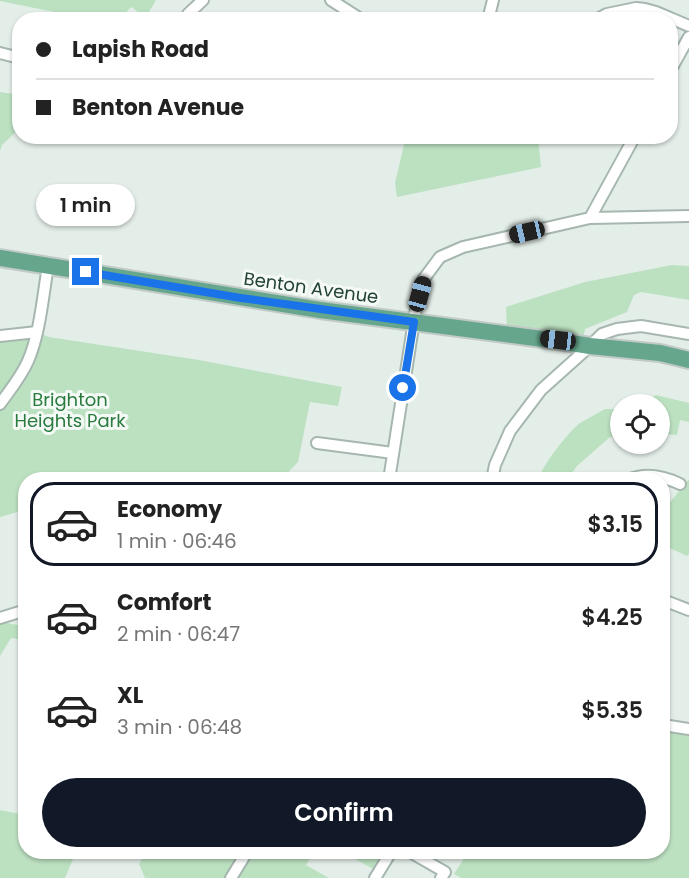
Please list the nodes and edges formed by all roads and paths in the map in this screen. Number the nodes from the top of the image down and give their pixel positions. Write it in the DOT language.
graph roads {
  1 [pos="203,0"];
  2 [pos="331,0"];
  3 [pos="190,12"];
  4 [pos="350,12"];
  5 [pos="617,12"];
  6 [pos="656,12"];
  7 [pos="689,38"];
  8 [pos="678,57"];
  9 [pos="631,144"];
  10 [pos="689,216"];
  11 [pos="590,218"];
  12 [pos="0,258"];
  13 [pos="48,266"];
  14 [pos="414,322"];
  15 [pos="37,332"];
  16 [pos="689,334"];
  17 [pos="0,336"];
  18 [pos="590,346"];
  19 [pos="689,360"];
  20 [pos="0,404"];
  21 [pos="317,443"];
  22 [pos="393,453"];
  23 [pos="390,472"];
  24 [pos="494,472"];
  25 [pos="670,479"];
  26 [pos="680,484"];
  27 [pos="670,603"];
  28 [pos="689,610"];
  29 [pos="18,612"];
  30 [pos="0,618"];
  31 [pos="670,726"];
  32 [pos="689,729"];
  33 [pos="243,859"];
  34 [pos="387,859"];
  35 [pos="420,859"];
  36 [pos="443,875"];
  37 [pos="231,878"];
  38 [pos="375,878"];
  1 -- 3 [label="street"];
  2 -- 4 [label="street"];
  5 -- 6 [label="street"];
  7 -- 8 [label="street"];
  9 -- 11 [label="street"];
  10 -- 11 [label="street"];
  11 -- 14 [label="street"];
  12 -- 13 [label="main road, Benton Avenue"];
  13 -- 14 [label="main road, Benton Avenue"];
  13 -- 15 [label="street"];
  14 -- 18 [label="main road, Benton Avenue"];
  14 -- 22 [label="street"];
  15 -- 17 [label="street"];
  15 -- 20 [label="street"];
  16 -- 18 [label="street"];
  18 -- 19 [label="main road, Benton Avenue"];
  18 -- 24 [label="street"];
  21 -- 22 [label="street"];
  22 -- 23 [label="street"];
  25 -- 26 [label="street"];
  27 -- 28 [label="street"];
  29 -- 30 [label="street"];
  31 -- 32 [label="street"];
  33 -- 37 [label="street"];
  34 -- 38 [label="street"];
  35 -- 36 [label="street"];
}
